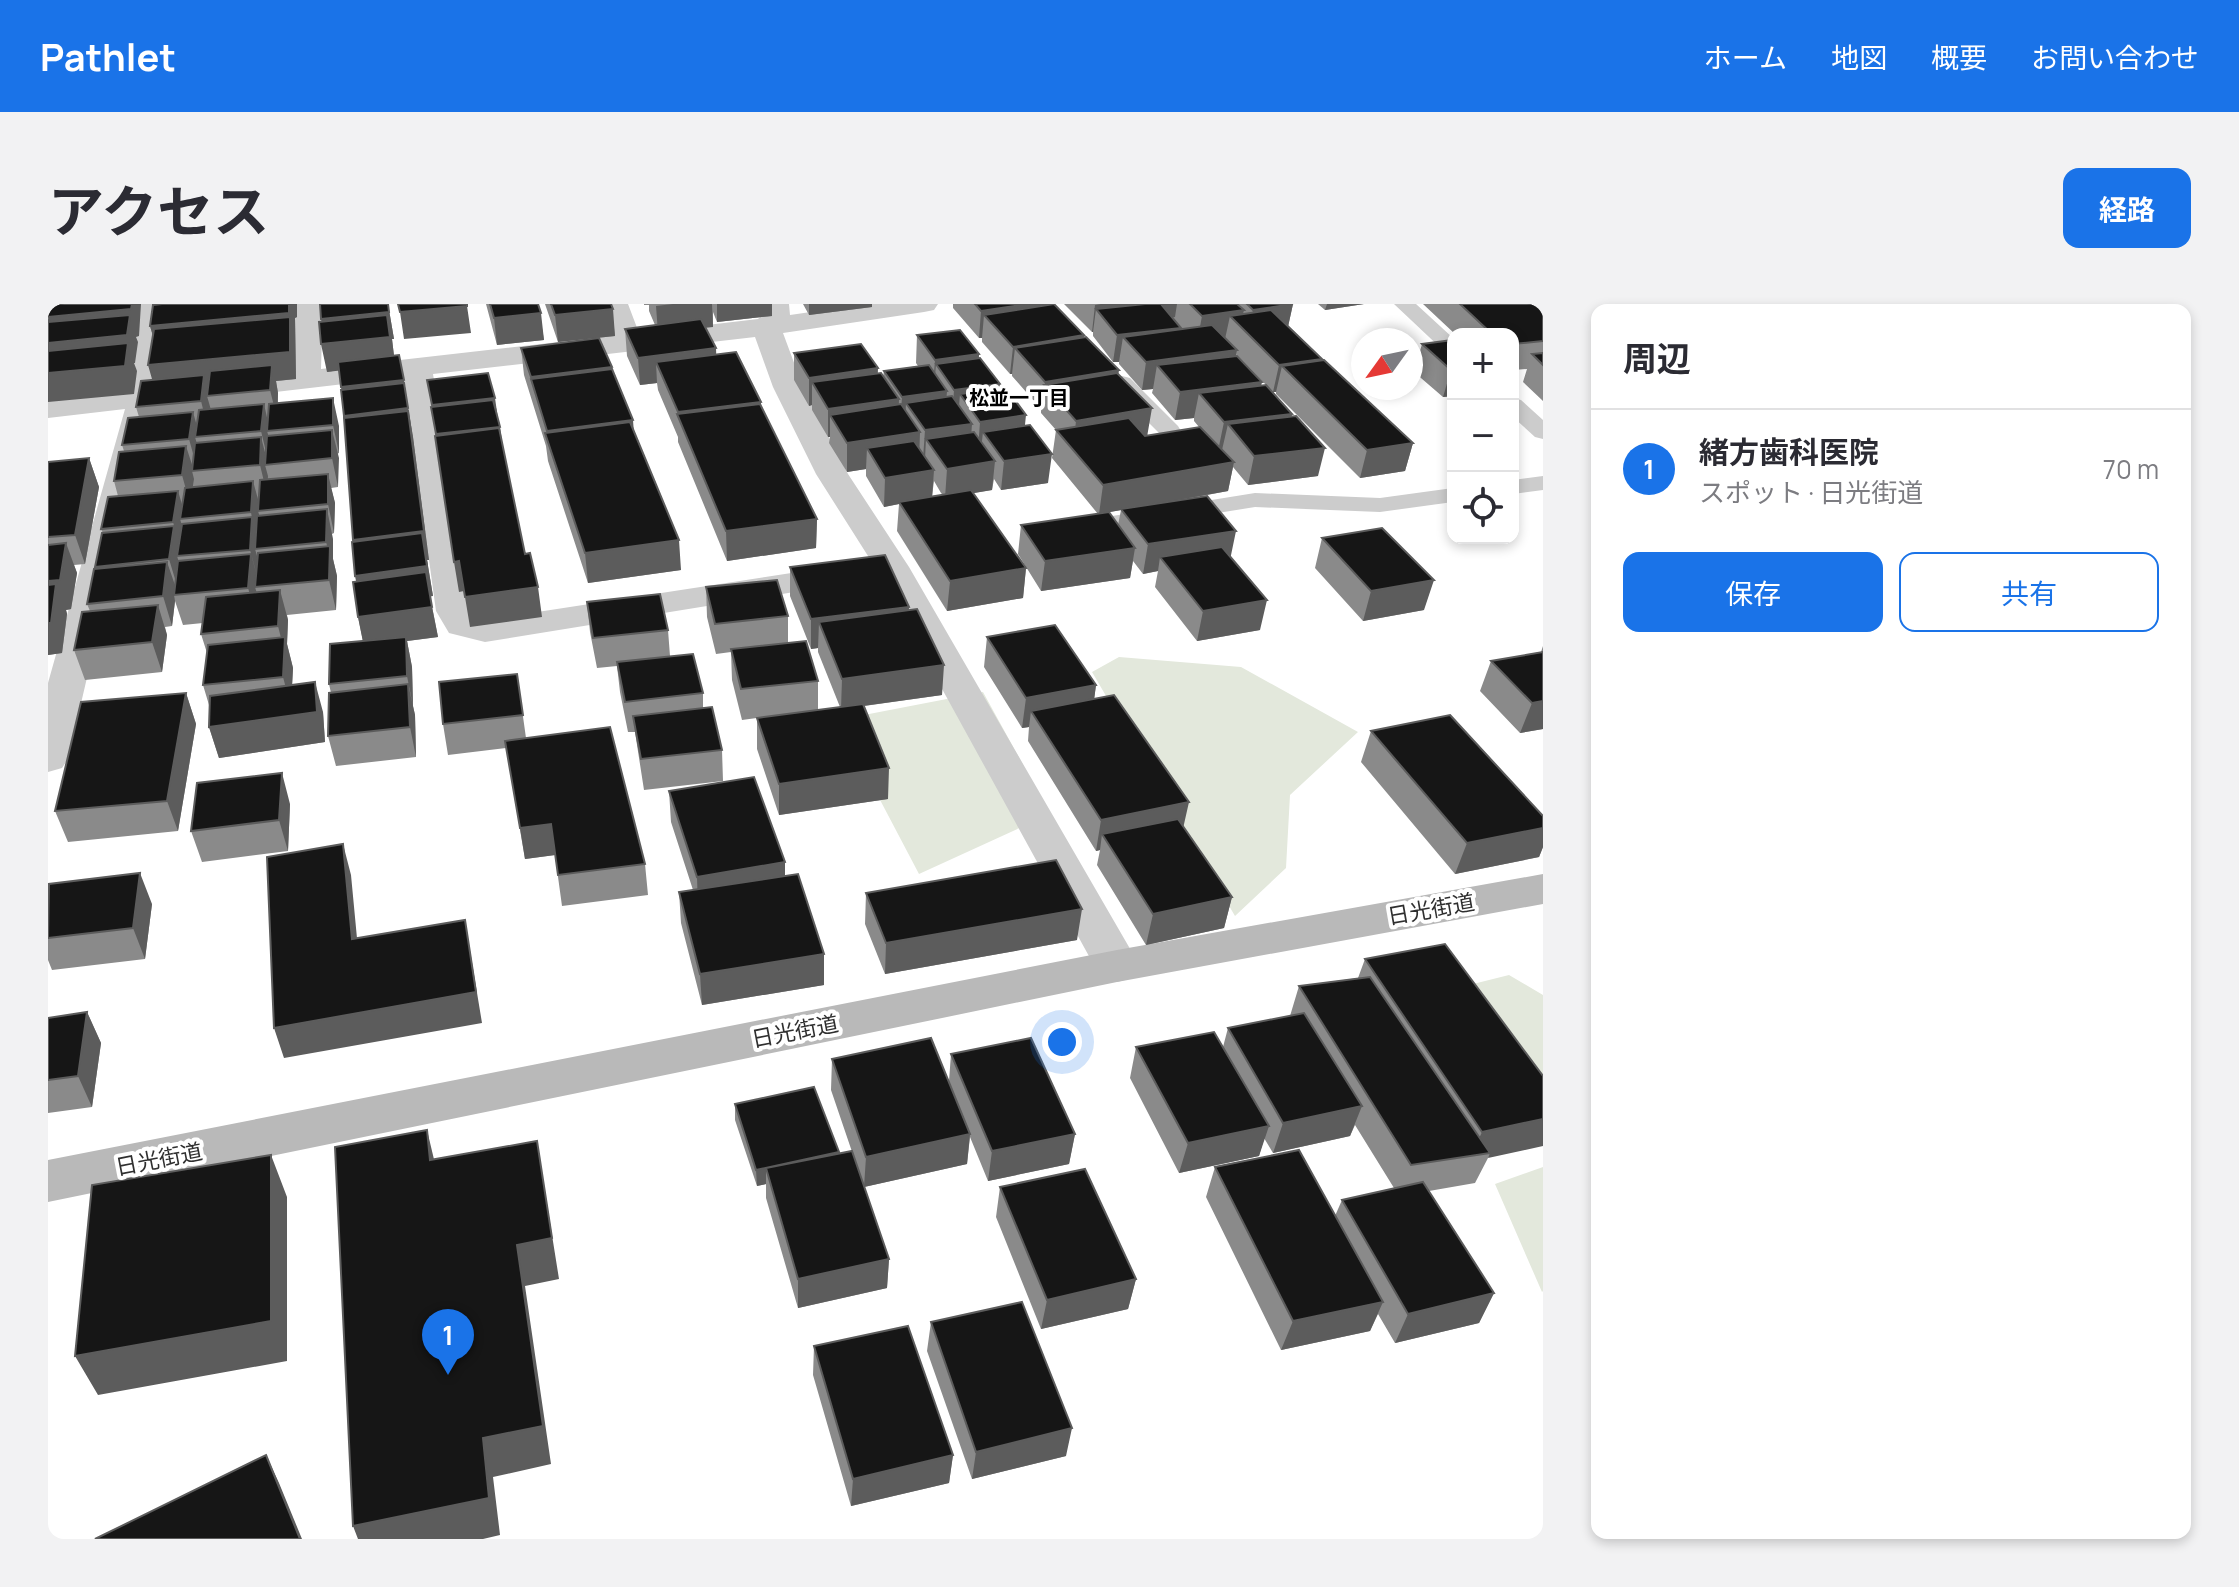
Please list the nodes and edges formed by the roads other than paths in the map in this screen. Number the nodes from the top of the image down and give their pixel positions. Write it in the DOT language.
graph roads {
  1 [pos="153,304"];
  2 [pos="309,304"];
  3 [pos="614,304"];
  4 [pos="924,304"];
  5 [pos="1404,304"];
  6 [pos="770,316"];
  7 [pos="629,343"];
  8 [pos="1447,343"];
  9 [pos="1107,367"];
  10 [pos="417,368"];
  11 [pos="306,381"];
  12 [pos="143,400"];
  13 [pos="48,409"];
  14 [pos="1519,410"];
  15 [pos="1170,431"];
  16 [pos="1543,432"];
  17 [pos="1543,483"];
  18 [pos="1519,486"];
  19 [pos="1447,496"];
  20 [pos="1106,524"];
  21 [pos="892,567"];
  22 [pos="48,759"];
  23 [pos="1543,889"];
  24 [pos="1117,966"];
  25 [pos="48,1181"];
  1 -- 12 [label="street"];
  2 -- 11 [label="street"];
  3 -- 7 [label="street"];
  4 -- 6 [label="street"];
  5 -- 8 [label="lane"];
  6 -- 7 [label="street"];
  6 -- 21 [label="street"];
  7 -- 10 [label="street"];
  9 -- 15 [label="lane"];
  10 -- 11 [label="street"];
  10 -- 21 [label="street"];
  11 -- 12 [label="street"];
  12 -- 13 [label="street"];
  12 -- 22 [label="street"];
  14 -- 16 [label="lane"];
  17 -- 18 [label="lane"];
  19 -- 20 [label="lane"];
  21 -- 24 [label="street"];
  23 -- 24 [label="main road, 日光街道"];
  24 -- 25 [label="main road, 日光街道"];
}
